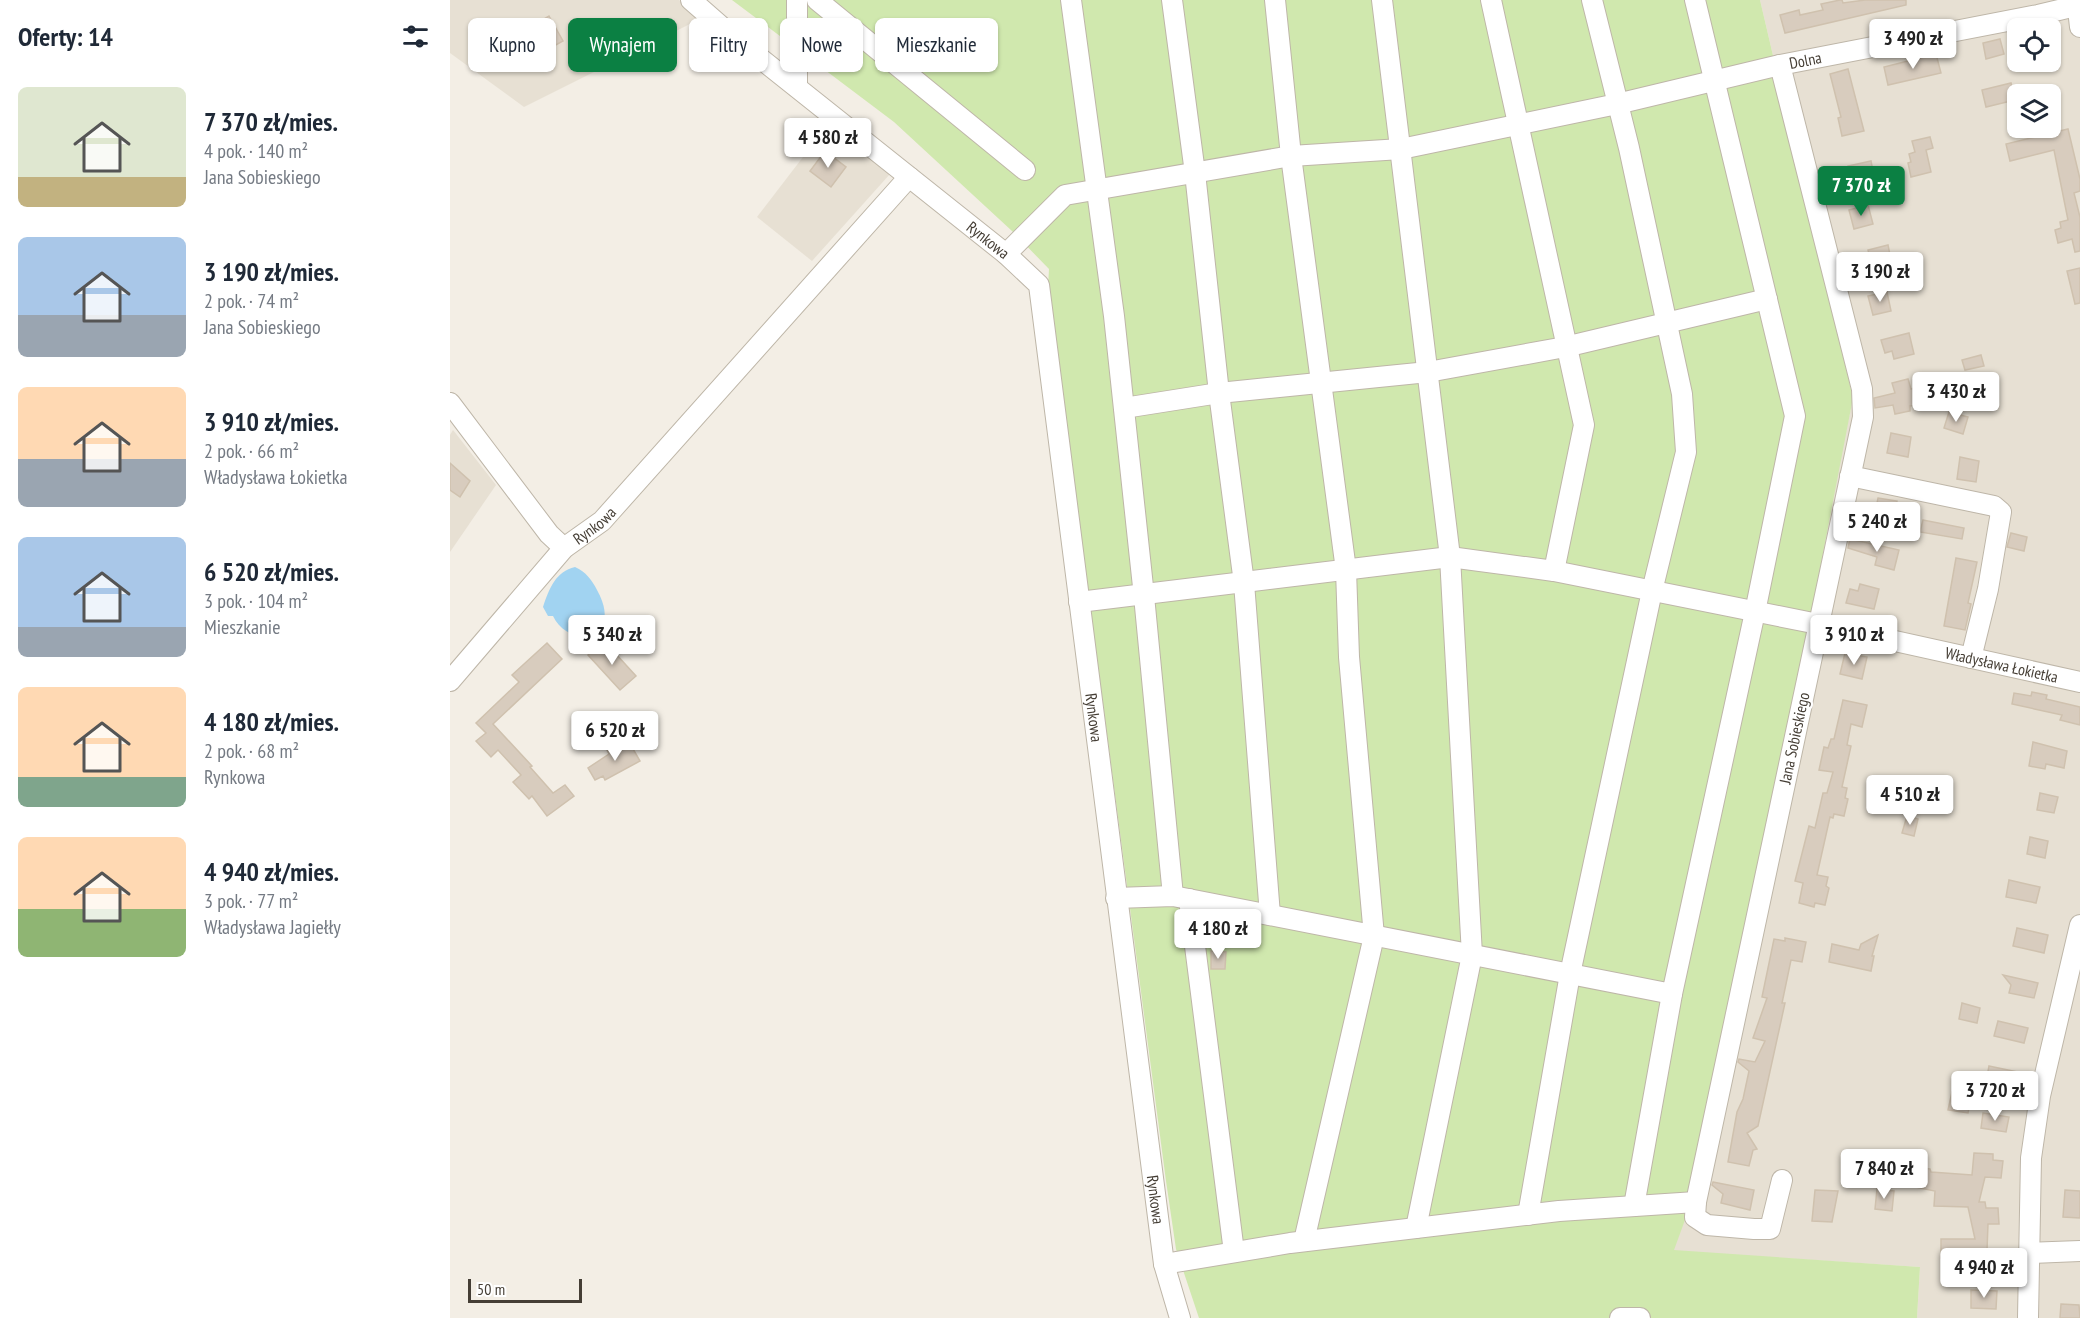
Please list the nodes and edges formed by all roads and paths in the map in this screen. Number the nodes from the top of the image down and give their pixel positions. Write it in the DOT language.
graph roads {
  1 [pos="691,0"];
  2 [pos="798,0"];
  3 [pos="817,0"];
  4 [pos="1071,0"];
  5 [pos="1172,0"];
  6 [pos="1275,0"];
  7 [pos="1382,0"];
  8 [pos="1491,0"];
  9 [pos="1592,0"];
  10 [pos="1695,0"];
  11 [pos="2078,3"];
  12 [pos="2080,27"];
  13 [pos="1780,65"];
  14 [pos="1714,81"];
  15 [pos="797,87"];
  16 [pos="1617,104"];
  17 [pos="1517,125"];
  18 [pos="1401,149"];
  19 [pos="1292,156"];
  20 [pos="1025,170"];
  21 [pos="1195,173"];
  22 [pos="909,177"];
  23 [pos="1096,190"];
  24 [pos="1006,254"];
  25 [pos="1767,299"];
  26 [pos="1667,322"];
  27 [pos="1565,347"];
  28 [pos="1428,372"];
  29 [pos="1320,384"];
  30 [pos="1219,393"];
  31 [pos="450,403"];
  32 [pos="1124,408"];
  33 [pos="1850,476"];
  34 [pos="564,548"];
  35 [pos="1450,557"];
  36 [pos="1346,570"];
  37 [pos="1554,572"];
  38 [pos="1244,583"];
  39 [pos="1652,591"];
  40 [pos="1144,596"];
  41 [pos="1079,602"];
  42 [pos="1755,612"];
  43 [pos="1818,624"];
  44 [pos="1971,658"];
  45 [pos="450,681"];
  46 [pos="2080,682"];
  47 [pos="1116,897"];
  48 [pos="1181,897"];
  49 [pos="1270,915"];
  50 [pos="2080,925"];
  51 [pos="1374,936"];
  52 [pos="1472,955"];
  53 [pos="1570,974"];
  54 [pos="1672,994"];
  55 [pos="1782,1180"];
  56 [pos="1696,1202"];
  57 [pos="1634,1206"];
  58 [pos="1528,1215"];
  59 [pos="1416,1228"];
  60 [pos="1304,1241"];
  61 [pos="2080,1251"];
  62 [pos="1234,1252"];
  63 [pos="2029,1253"];
  64 [pos="1164,1264"];
  65 [pos="1180,1318"];
  66 [pos="1620,1318"];
  67 [pos="1640,1318"];
  68 [pos="2028,1318"];
  1 -- 15 [label="street, Rynkowa"];
  2 -- 15 [label="street"];
  3 -- 20 [label="street"];
  4 -- 23 [label="street"];
  5 -- 21 [label="street"];
  6 -- 19 [label="street"];
  7 -- 18 [label="street"];
  8 -- 17 [label="street"];
  9 -- 16 [label="street"];
  10 -- 14 [label="street"];
  11 -- 12 [label="street"];
  11 -- 13 [label="street, Dolna"];
  13 -- 14 [label="street, Dolna"];
  13 -- 33 [label="street, Jana Sobieskiego"];
  14 -- 16 [label="street, Dolna"];
  14 -- 25 [label="street"];
  15 -- 22 [label="street, Rynkowa"];
  16 -- 17 [label="street, Dolna"];
  16 -- 26 [label="street"];
  17 -- 18 [label="street, Dolna"];
  17 -- 27 [label="street"];
  18 -- 19 [label="street, Dolna"];
  18 -- 28 [label="street"];
  19 -- 21 [label="street, Dolna"];
  19 -- 29 [label="street"];
  21 -- 23 [label="street, Dolna"];
  21 -- 30 [label="street"];
  22 -- 24 [label="street, Rynkowa"];
  22 -- 34 [label="street, Rynkowa"];
  23 -- 24 [label="street, Dolna"];
  23 -- 32 [label="street"];
  24 -- 41 [label="street, Rynkowa"];
  25 -- 26 [label="street"];
  25 -- 42 [label="street"];
  26 -- 27 [label="street"];
  26 -- 39 [label="street"];
  27 -- 28 [label="street"];
  27 -- 37 [label="street"];
  28 -- 29 [label="street"];
  28 -- 35 [label="street"];
  29 -- 30 [label="street"];
  29 -- 36 [label="street"];
  30 -- 32 [label="street"];
  30 -- 38 [label="street"];
  31 -- 34 [label="street"];
  32 -- 40 [label="street"];
  33 -- 43 [label="street, Jana Sobieskiego"];
  33 -- 44 [label="street"];
  34 -- 45 [label="street, Rynkowa"];
  35 -- 36 [label="street, Władysława Łokietka"];
  35 -- 37 [label="street, Władysława Łokietka"];
  35 -- 52 [label="street"];
  36 -- 38 [label="street, Władysława Łokietka"];
  36 -- 51 [label="street"];
  37 -- 39 [label="street, Władysława Łokietka"];
  38 -- 40 [label="street, Władysława Łokietka"];
  38 -- 49 [label="street"];
  39 -- 42 [label="street, Władysława Łokietka"];
  39 -- 53 [label="street"];
  40 -- 41 [label="street, Władysława Łokietka"];
  40 -- 48 [label="street"];
  41 -- 47 [label="street, Rynkowa"];
  42 -- 43 [label="street, Władysława Łokietka"];
  42 -- 54 [label="street"];
  43 -- 44 [label="street, Władysława Łokietka"];
  43 -- 56 [label="street, Jana Sobieskiego"];
  44 -- 46 [label="street, Władysława Łokietka"];
  47 -- 48 [label="street"];
  47 -- 64 [label="street, Rynkowa"];
  48 -- 49 [label="street"];
  48 -- 62 [label="street"];
  49 -- 51 [label="street"];
  50 -- 63 [label="street"];
  51 -- 52 [label="street"];
  51 -- 60 [label="street"];
  52 -- 53 [label="street"];
  52 -- 59 [label="street"];
  53 -- 54 [label="street"];
  53 -- 58 [label="street"];
  54 -- 57 [label="street"];
  55 -- 56 [label="street"];
  56 -- 57 [label="street"];
  57 -- 58 [label="street"];
  58 -- 59 [label="street"];
  59 -- 60 [label="street"];
  60 -- 62 [label="street"];
  61 -- 63 [label="street"];
  62 -- 64 [label="street"];
  63 -- 68 [label="street"];
  64 -- 65 [label="street, Rynkowa"];
  66 -- 67 [label="street"];
}
